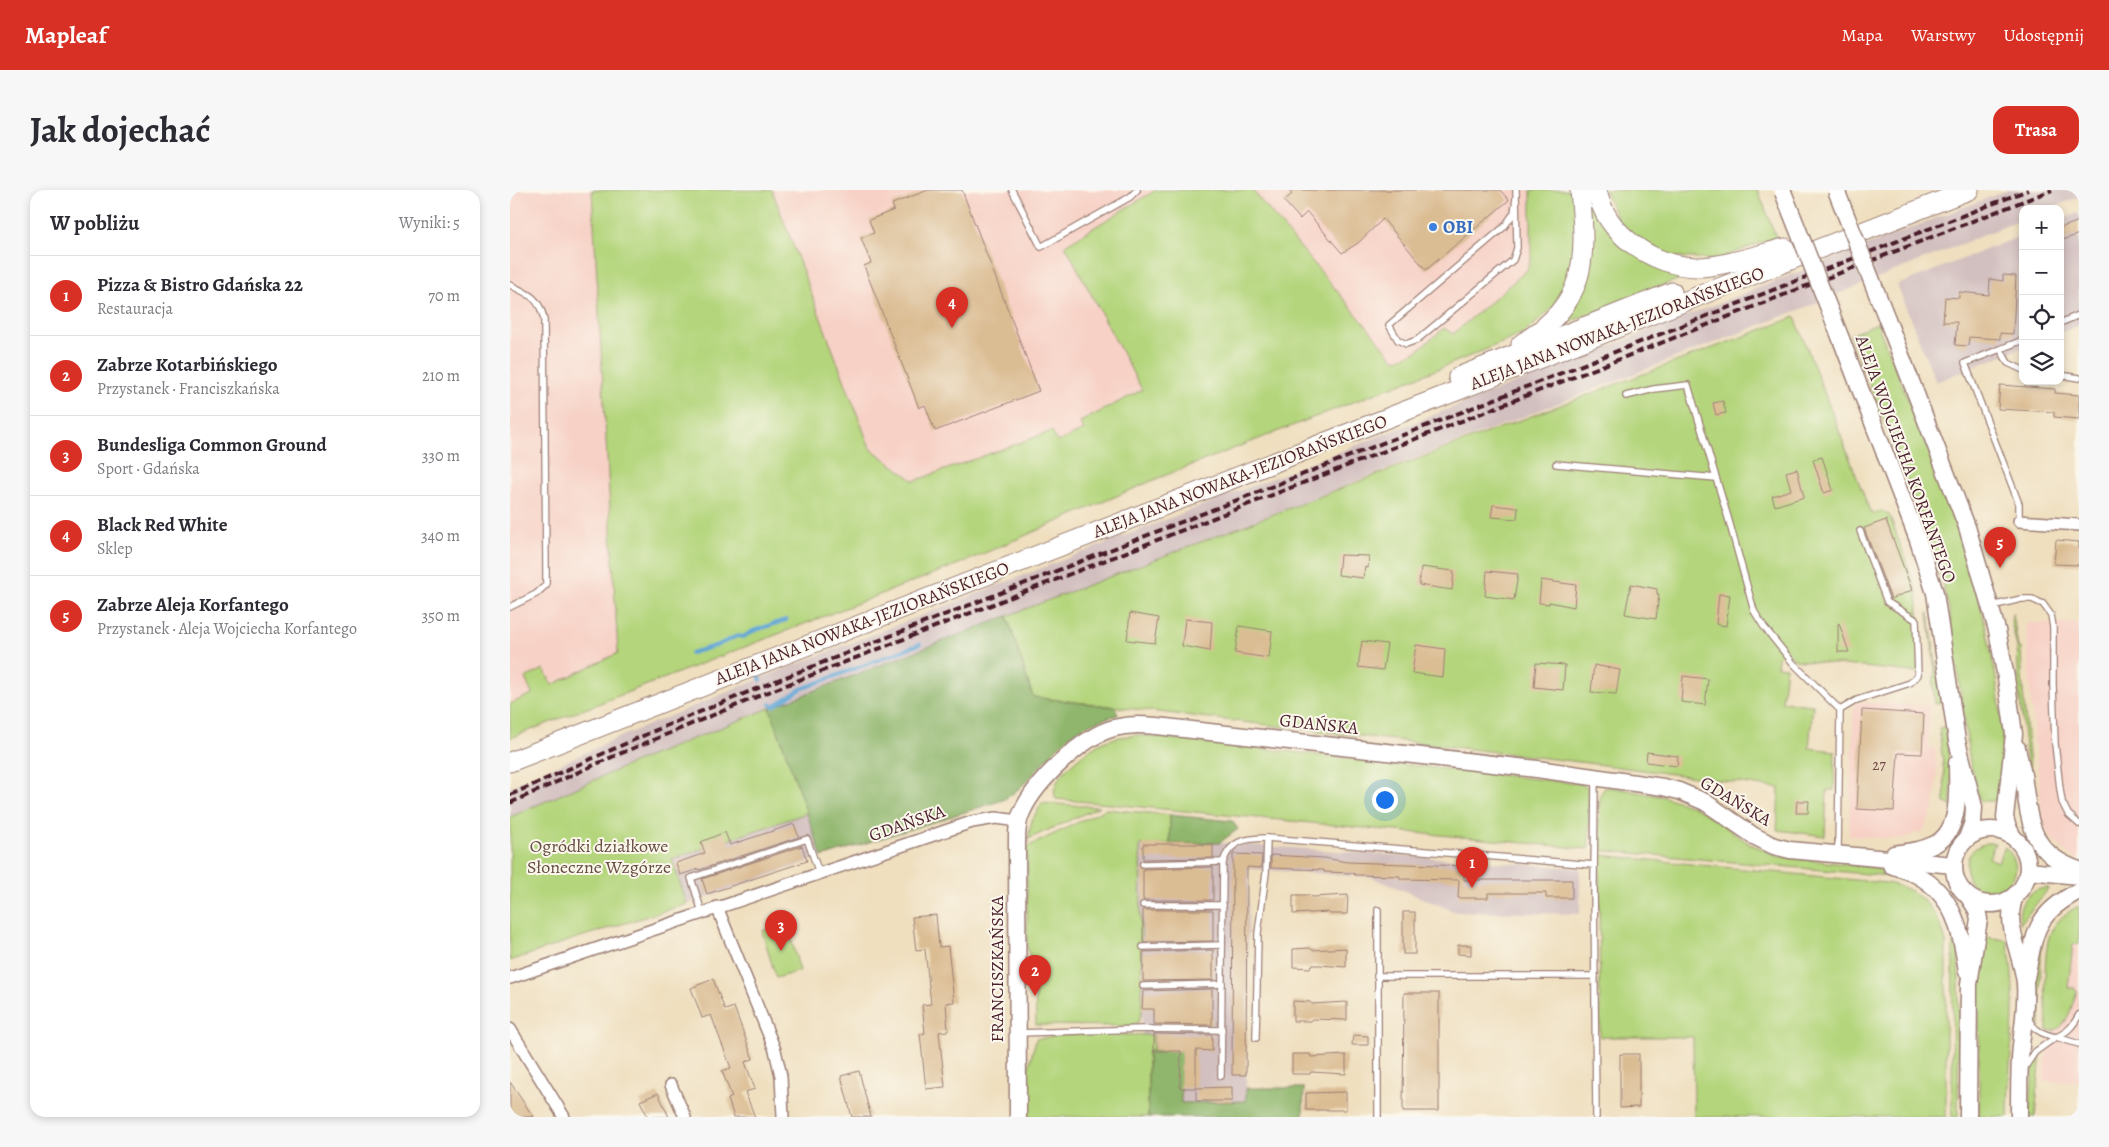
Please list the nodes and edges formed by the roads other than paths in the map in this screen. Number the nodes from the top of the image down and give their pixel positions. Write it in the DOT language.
graph roads {
  1 [pos="1012,190"];
  2 [pos="1137,190"];
  3 [pos="1516,190"];
  4 [pos="1580,190"];
  5 [pos="1597,190"];
  6 [pos="1836,190"];
  7 [pos="1934,190"];
  8 [pos="1969,190"];
  9 [pos="1782,191"];
  10 [pos="1516,198"];
  11 [pos="1785,248"];
  12 [pos="510,285"];
  13 [pos="2079,315"];
  14 [pos="2064,322"];
  15 [pos="2019,342"];
  16 [pos="2001,350"];
  17 [pos="1488,365"];
  18 [pos="2019,368"];
  19 [pos="2064,376"];
  20 [pos="2079,378"];
  21 [pos="1626,396"];
  22 [pos="1556,464"];
  23 [pos="1716,478"];
  24 [pos="2019,521"];
  25 [pos="2079,525"];
  26 [pos="1860,531"];
  27 [pos="1991,606"];
  28 [pos="510,607"];
  29 [pos="1840,710"];
  30 [pos="2014,734"];
  31 [pos="1957,741"];
  32 [pos="510,749"];
  33 [pos="510,762"];
  34 [pos="1595,776"];
  35 [pos="1019,821"];
  36 [pos="2079,824"];
  37 [pos="2014,837"];
  38 [pos="1267,838"];
  39 [pos="1968,838"];
  40 [pos="1838,854"];
  41 [pos="1873,858"];
  42 [pos="1224,862"];
  43 [pos="1143,864"];
  44 [pos="1594,865"];
  45 [pos="1954,865"];
  46 [pos="2079,870"];
  47 [pos="2028,871"];
  48 [pos="819,873"];
  49 [pos="2079,876"];
  50 [pos="2079,891"];
  51 [pos="2016,894"];
  52 [pos="1968,896"];
  53 [pos="1143,905"];
  54 [pos="1223,905"];
  55 [pos="717,907"];
  56 [pos="1378,910"];
  57 [pos="702,912"];
  58 [pos="1222,945"];
  59 [pos="1143,947"];
  60 [pos="1377,976"];
  61 [pos="1595,976"];
  62 [pos="510,978"];
  63 [pos="2025,983"];
  64 [pos="1222,984"];
  65 [pos="1969,984"];
  66 [pos="1143,986"];
  67 [pos="2024,1009"];
  68 [pos="2079,1015"];
  69 [pos="510,1029"];
  70 [pos="1222,1030"];
  71 [pos="1017,1033"];
  72 [pos="2056,1037"];
  73 [pos="1256,1038"];
  74 [pos="2079,1044"];
  75 [pos="1221,1076"];
  76 [pos="671,1085"];
  77 [pos="2019,1086"];
  78 [pos="564,1117"];
  79 [pos="685,1117"];
  80 [pos="782,1117"];
  81 [pos="1018,1117"];
  82 [pos="1378,1117"];
  83 [pos="1596,1117"];
  84 [pos="1968,1117"];
  85 [pos="2019,1117"];
  1 -- 2 [label="lane"];
  3 -- 10 [label="lane"];
  4 -- 17 [label="main road"];
  5 -- 11 [label="main road"];
  6 -- 27 [label="main road, ALEJA WOJCIECHA KORFANTEGO, bridge"];
  7 -- 11 [label="main road, ALEJA JANA NOWAKA-JEZIORAŃSKIEGO"];
  8 -- 33 [label="main road, ALEJA JANA NOWAKA-JEZIORAŃSKIEGO"];
  9 -- 31 [label="main road, ALEJA WOJCIECHA KORFANTEGO, bridge"];
  10 -- 10 [label="lane"];
  11 -- 17 [label="main road, ALEJA JANA NOWAKA-JEZIORAŃSKIEGO"];
  12 -- 28 [label="lane"];
  13 -- 14 [label="lane"];
  15 -- 16 [label="lane"];
  16 -- 18 [label="lane"];
  16 -- 24 [label="lane"];
  17 -- 32 [label="main road, ALEJA JANA NOWAKA-JEZIORAŃSKIEGO"];
  19 -- 20 [label="lane"];
  21 -- 23 [label="lane"];
  22 -- 23 [label="lane"];
  23 -- 29 [label="lane"];
  24 -- 25 [label="street"];
  26 -- 29 [label="lane"];
  27 -- 30 [label="main road, ALEJA WOJCIECHA KORFANTEGO"];
  27 -- 36 [label="lane"];
  29 -- 40 [label="lane"];
  30 -- 37 [label="main road, ALEJA WOJCIECHA KORFANTEGO"];
  30 -- 46 [label="main road"];
  31 -- 39 [label="main road, ALEJA WOJCIECHA KORFANTEGO"];
  31 -- 41 [label="main road"];
  34 -- 35 [label="main road, GDAŃSKA"];
  34 -- 40 [label="main road, GDAŃSKA"];
  34 -- 44 [label="lane"];
  35 -- 48 [label="street, GDAŃSKA"];
  35 -- 71 [label="main road, FRANCISZKAŃSKA"];
  37 -- 39 [label="main road"];
  37 -- 47 [label="main road"];
  38 -- 42 [label="lane"];
  38 -- 44 [label="lane"];
  38 -- 73 [label="lane"];
  39 -- 45 [label="main road"];
  40 -- 41 [label="main road, GDAŃSKA"];
  41 -- 45 [label="main road, GDAŃSKA"];
  41 -- 65 [label="main road"];
  42 -- 43 [label="lane"];
  42 -- 54 [label="lane"];
  44 -- 61 [label="lane"];
  45 -- 52 [label="main road"];
  47 -- 49 [label="main road"];
  47 -- 51 [label="main road"];
  48 -- 55 [label="street, GDAŃSKA"];
  48 -- 57 [label="lane"];
  50 -- 63 [label="main road"];
  51 -- 52 [label="main road"];
  51 -- 63 [label="main road"];
  52 -- 65 [label="main road"];
  53 -- 54 [label="lane"];
  54 -- 58 [label="lane"];
  55 -- 57 [label="street, GDAŃSKA"];
  55 -- 80 [label="street"];
  56 -- 60 [label="lane"];
  57 -- 62 [label="street, GDAŃSKA"];
  58 -- 59 [label="lane"];
  58 -- 64 [label="lane"];
  60 -- 61 [label="lane"];
  60 -- 82 [label="lane"];
  61 -- 83 [label="lane"];
  63 -- 67 [label="main road"];
  64 -- 66 [label="lane"];
  64 -- 70 [label="lane"];
  65 -- 84 [label="main road"];
  67 -- 72 [label="lane"];
  67 -- 77 [label="main road"];
  68 -- 72 [label="lane"];
  69 -- 78 [label="street"];
  70 -- 71 [label="lane"];
  70 -- 75 [label="lane"];
  71 -- 81 [label="main road, FRANCISZKAŃSKA"];
  72 -- 74 [label="lane"];
  72 -- 77 [label="lane"];
  76 -- 79 [label="street"];
  77 -- 85 [label="main road"];
}
